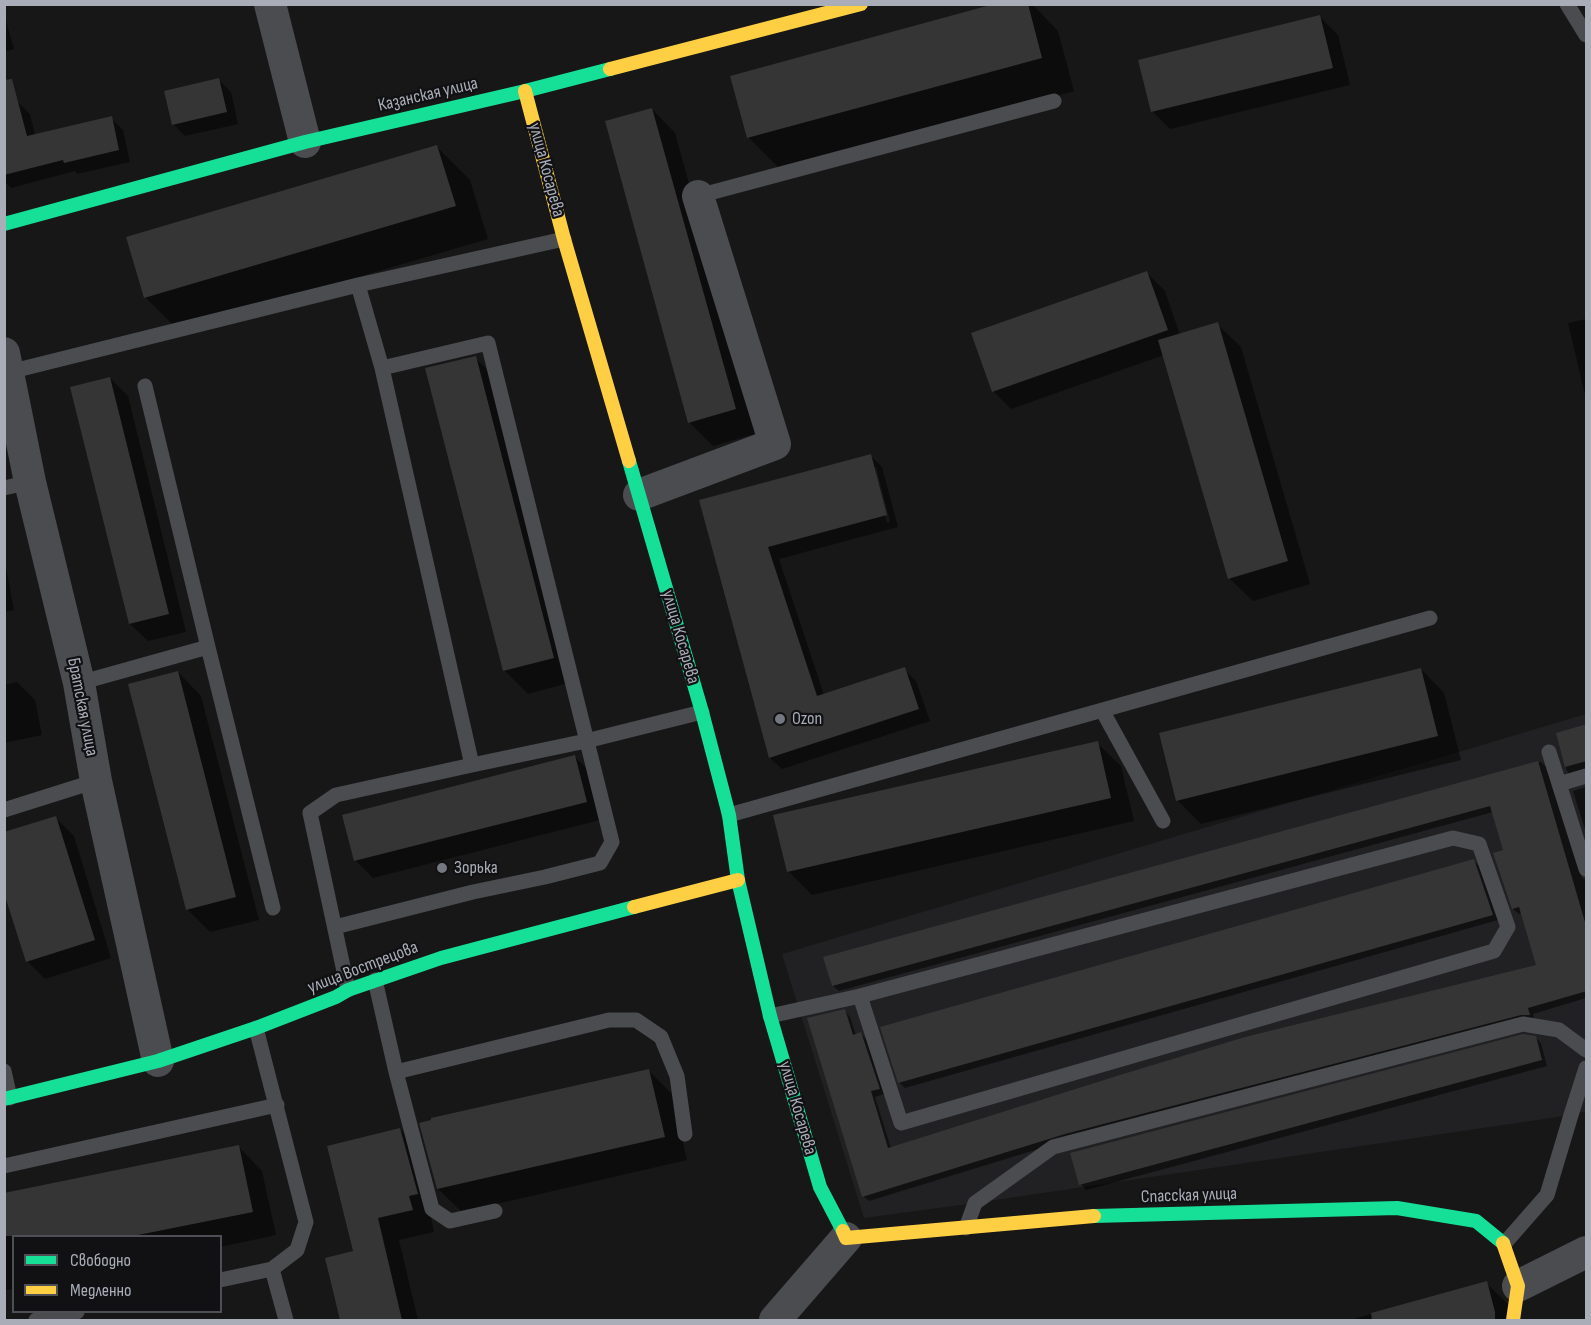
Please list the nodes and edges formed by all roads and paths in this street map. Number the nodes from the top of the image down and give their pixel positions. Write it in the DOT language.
graph roads {
  1 [pos="270,4"];
  2 [pos="797,4"];
  3 [pos="861,4"];
  4 [pos="1567,4"];
  5 [pos="797,20"];
  6 [pos="1587,35"];
  7 [pos="525,91"];
  8 [pos="1054,100"];
  9 [pos="305,142"];
  10 [pos="698,196"];
  11 [pos="4,224"];
  12 [pos="564,239"];
  13 [pos="358,285"];
  14 [pos="7,363"];
  15 [pos="381,368"];
  16 [pos="145,386"];
  17 [pos="17,485"];
  18 [pos="639,495"];
  19 [pos="1430,618"];
  20 [pos="208,647"];
  21 [pos="79,683"];
  22 [pos="1102,711"];
  23 [pos="702,712"];
  24 [pos="586,741"];
  25 [pos="1549,752"];
  26 [pos="472,765"];
  27 [pos="1587,776"];
  28 [pos="96,781"];
  29 [pos="1559,784"];
  30 [pos="4,810"];
  31 [pos="729,815"];
  32 [pos="1163,822"];
  33 [pos="1587,869"];
  34 [pos="738,880"];
  35 [pos="273,908"];
  36 [pos="335,927"];
  37 [pos="375,980"];
  38 [pos="348,990"];
  39 [pos="860,996"];
  40 [pos="770,1016"];
  41 [pos="256,1028"];
  42 [pos="1587,1050"];
  43 [pos="158,1061"];
  44 [pos="1587,1068"];
  45 [pos="4,1071"];
  46 [pos="396,1072"];
  47 [pos="7,1099"];
  48 [pos="277,1106"];
  49 [pos="685,1134"];
  50 [pos="4,1166"];
  51 [pos="495,1211"];
  52 [pos="966,1228"];
  53 [pos="846,1238"];
  54 [pos="1504,1244"];
  55 [pos="1587,1252"];
  56 [pos="272,1269"];
  57 [pos="222,1280"];
  58 [pos="1518,1286"];
  59 [pos="68,1313"];
  60 [pos="36,1320"];
  61 [pos="286,1320"];
  62 [pos="776,1320"];
  63 [pos="1513,1320"];
  1 -- 9 [label="street"];
  2 -- 5 [label="lane"];
  3 -- 5 [label="street, Казанская улица"];
  4 -- 6 [label="lane"];
  5 -- 7 [label="street, Казанская улица"];
  7 -- 9 [label="street, Казанская улица"];
  7 -- 12 [label="street, улица Косарева"];
  8 -- 10 [label="lane"];
  9 -- 11 [label="street, Казанская улица"];
  10 -- 18 [label="street"];
  12 -- 13 [label="lane"];
  12 -- 18 [label="street, улица Косарева"];
  13 -- 14 [label="lane"];
  13 -- 15 [label="lane"];
  14 -- 17 [label="street, Братская улица"];
  15 -- 24 [label="lane"];
  15 -- 26 [label="lane"];
  16 -- 20 [label="lane"];
  17 -- 21 [label="street, Братская улица"];
  18 -- 23 [label="street, улица Косарева"];
  19 -- 22 [label="lane"];
  20 -- 21 [label="lane"];
  20 -- 35 [label="lane"];
  21 -- 28 [label="street, Братская улица"];
  22 -- 31 [label="lane"];
  22 -- 32 [label="lane"];
  23 -- 24 [label="lane"];
  23 -- 31 [label="street, улица Косарева"];
  24 -- 26 [label="lane"];
  24 -- 36 [label="lane"];
  25 -- 29 [label="lane"];
  26 -- 36 [label="lane"];
  27 -- 29 [label="lane"];
  28 -- 30 [label="lane"];
  28 -- 43 [label="street, Братская улица"];
  29 -- 33 [label="lane"];
  31 -- 34 [label="street, улица Косарева"];
  34 -- 37 [label="street, улица Вострецова"];
  34 -- 40 [label="street, улица Косарева"];
  36 -- 38 [label="lane"];
  37 -- 38 [label="street, улица Вострецова"];
  37 -- 46 [label="lane"];
  38 -- 41 [label="street, улица Вострецова"];
  39 -- 39 [label="lane"];
  39 -- 40 [label="lane"];
  40 -- 53 [label="street, улица Косарева"];
  41 -- 43 [label="street, улица Вострецова"];
  41 -- 48 [label="lane"];
  42 -- 52 [label="lane"];
  43 -- 47 [label="street, улица Вострецова"];
  44 -- 54 [label="lane"];
  45 -- 47 [label="lane"];
  46 -- 49 [label="lane"];
  46 -- 51 [label="lane"];
  48 -- 50 [label="lane"];
  48 -- 56 [label="lane"];
  52 -- 53 [label="street, Спасская улица"];
  52 -- 54 [label="street, Спасская улица"];
  53 -- 62 [label="street"];
  54 -- 58 [label="street"];
  55 -- 58 [label="street"];
  56 -- 57 [label="lane"];
  56 -- 61 [label="lane"];
  58 -- 63 [label="street"];
  59 -- 60 [label="lane"];
}
